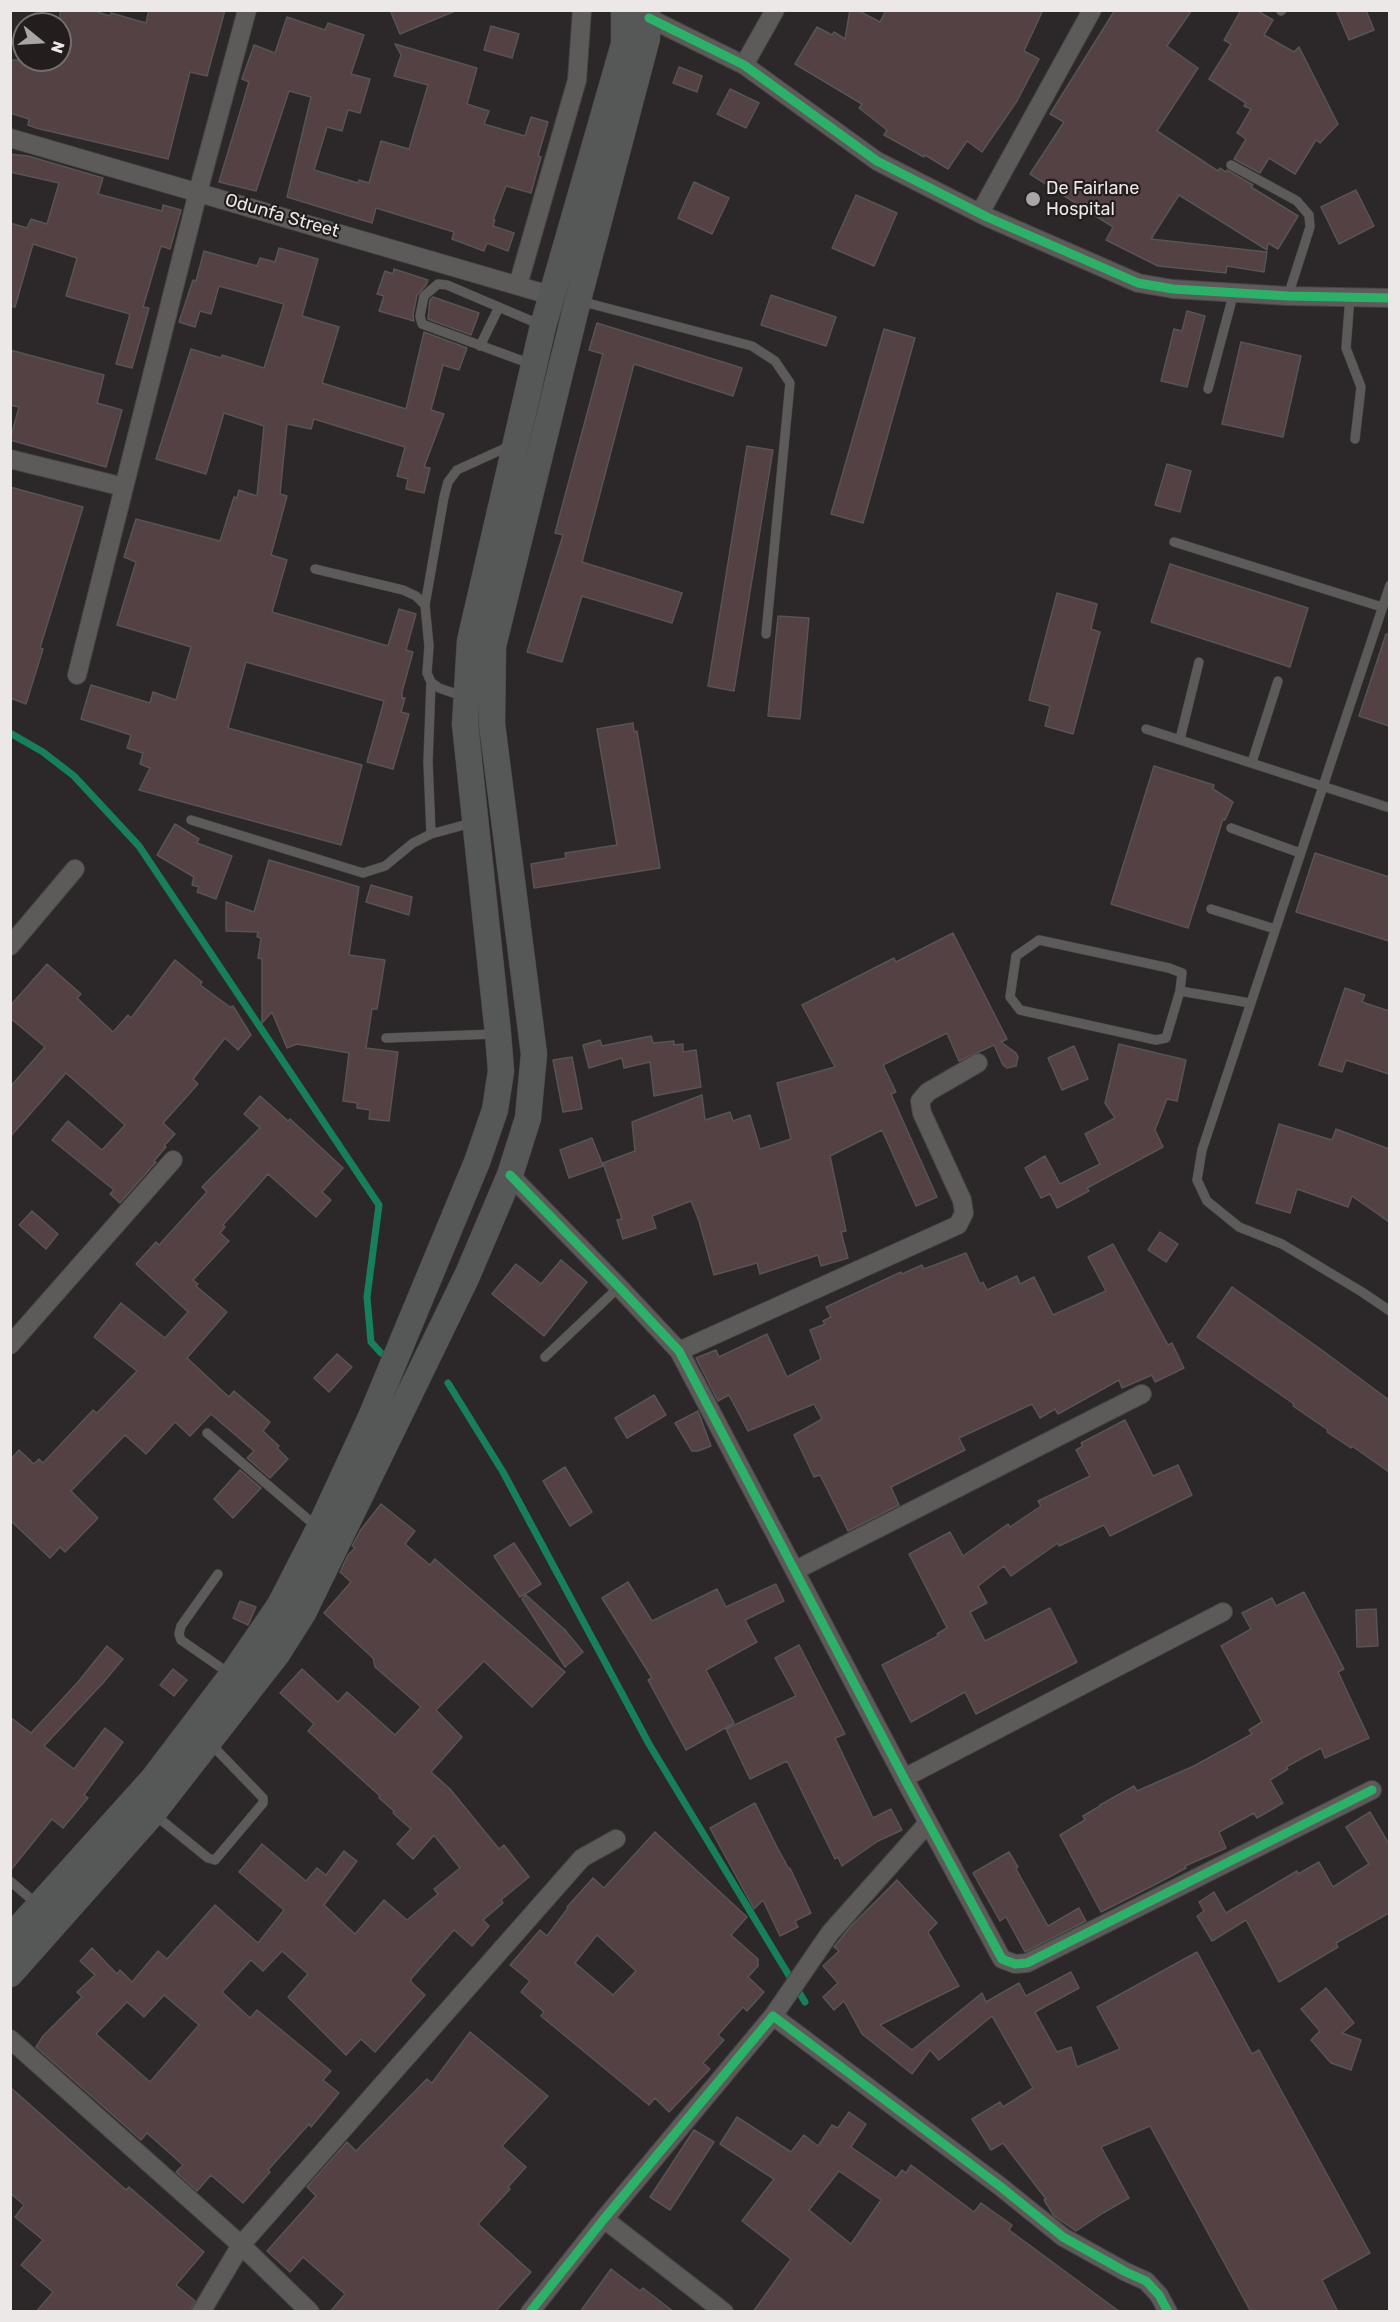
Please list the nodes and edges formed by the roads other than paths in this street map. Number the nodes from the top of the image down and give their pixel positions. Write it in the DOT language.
graph roads {
  1 [pos="247,10"];
  2 [pos="582,10"];
  3 [pos="624,10"];
  4 [pos="775,10"];
  5 [pos="1092,10"];
  6 [pos="648,14"];
  7 [pos="744,65"];
  8 [pos="10,138"];
  9 [pos="1231,165"];
  10 [pos="198,192"];
  11 [pos="987,218"];
  12 [pos="518,285"];
  13 [pos="1234,292"];
  14 [pos="553,296"];
  15 [pos="1288,296"];
  16 [pos="1350,297"];
  17 [pos="1389,298"];
  18 [pos="578,300"];
  19 [pos="499,307"];
  20 [pos="543,326"];
  21 [pos="480,346"];
  22 [pos="533,364"];
  23 [pos="1208,389"];
  24 [pos="1355,439"];
  25 [pos="517,443"];
  26 [pos="10,459"];
  27 [pos="124,487"];
  28 [pos="1174,542"];
  29 [pos="315,569"];
  30 [pos="1389,585"];
  31 [pos="425,605"];
  32 [pos="1382,607"];
  33 [pos="766,634"];
  34 [pos="1199,662"];
  35 [pos="76,675"];
  36 [pos="1278,681"];
  37 [pos="431,682"];
  38 [pos="467,697"];
  39 [pos="1146,729"];
  40 [pos="1180,739"];
  41 [pos="1252,762"];
  42 [pos="1323,785"];
  43 [pos="1389,808"];
  44 [pos="191,820"];
  45 [pos="477,822"];
  46 [pos="1231,828"];
  47 [pos="431,834"];
  48 [pos="1300,853"];
  49 [pos="75,869"];
  50 [pos="1211,909"];
  51 [pos="1275,928"];
  52 [pos="10,946"];
  53 [pos="1180,991"];
  54 [pos="1250,1003"];
  55 [pos="498,1034"];
  56 [pos="386,1038"];
  57 [pos="978,1063"];
  58 [pos="173,1160"];
  59 [pos="510,1175"];
  60 [pos="619,1287"];
  61 [pos="1389,1311"];
  62 [pos="10,1346"];
  63 [pos="679,1352"];
  64 [pos="545,1357"];
  65 [pos="1142,1395"];
  66 [pos="207,1433"];
  67 [pos="319,1529"];
  68 [pos="796,1570"];
  69 [pos="218,1574"];
  70 [pos="1223,1612"];
  71 [pos="232,1675"];
  72 [pos="210,1743"];
  73 [pos="904,1778"];
  74 [pos="1372,1790"];
  75 [pos="153,1813"];
  76 [pos="928,1823"];
  77 [pos="616,1839"];
  78 [pos="10,1881"];
  79 [pos="40,1906"];
  80 [pos="10,1938"];
  81 [pos="10,1974"];
  82 [pos="778,2009"];
  83 [pos="10,2039"];
  84 [pos="604,2218"];
  85 [pos="241,2245"];
  86 [pos="201,2312"];
  87 [pos="310,2312"];
  88 [pos="530,2312"];
  89 [pos="724,2312"];
  90 [pos="1168,2312"];
  1 -- 10 [label="street"];
  2 -- 12 [label="street"];
  3 -- 14 [label="main road"];
  4 -- 7 [label="street"];
  5 -- 11 [label="street"];
  6 -- 7 [label="street"];
  6 -- 18 [label="main road"];
  7 -- 11 [label="street"];
  8 -- 10 [label="street, Odunfa Street"];
  9 -- 15 [label="lane"];
  10 -- 12 [label="street, Odunfa Street"];
  10 -- 27 [label="street"];
  11 -- 13 [label="street"];
  12 -- 14 [label="street, Odunfa Street"];
  13 -- 15 [label="street"];
  13 -- 23 [label="lane"];
  14 -- 20 [label="main road"];
  15 -- 16 [label="street"];
  16 -- 17 [label="street"];
  16 -- 24 [label="lane"];
  18 -- 33 [label="lane"];
  18 -- 59 [label="main road"];
  19 -- 20 [label="lane"];
  19 -- 21 [label="lane"];
  19 -- 21 [label="lane"];
  20 -- 22 [label="main road"];
  21 -- 22 [label="lane"];
  22 -- 25 [label="main road"];
  25 -- 31 [label="lane"];
  25 -- 38 [label="main road"];
  26 -- 27 [label="street"];
  27 -- 35 [label="street"];
  28 -- 32 [label="lane"];
  29 -- 31 [label="lane"];
  30 -- 32 [label="lane"];
  31 -- 37 [label="lane"];
  32 -- 42 [label="lane"];
  34 -- 40 [label="lane"];
  36 -- 41 [label="lane"];
  37 -- 38 [label="lane"];
  37 -- 47 [label="lane"];
  38 -- 45 [label="main road"];
  39 -- 40 [label="lane"];
  40 -- 41 [label="lane"];
  41 -- 42 [label="lane"];
  42 -- 43 [label="lane"];
  42 -- 48 [label="lane"];
  44 -- 47 [label="lane"];
  45 -- 47 [label="lane"];
  45 -- 55 [label="main road"];
  46 -- 48 [label="lane"];
  48 -- 51 [label="lane"];
  49 -- 52 [label="street"];
  50 -- 51 [label="lane"];
  51 -- 54 [label="lane"];
  53 -- 53 [label="lane"];
  53 -- 54 [label="lane"];
  54 -- 61 [label="lane"];
  55 -- 56 [label="lane"];
  55 -- 67 [label="main road"];
  57 -- 63 [label="street"];
  58 -- 62 [label="street"];
  59 -- 60 [label="street"];
  59 -- 72 [label="main road"];
  60 -- 63 [label="street"];
  60 -- 64 [label="lane"];
  63 -- 68 [label="street"];
  65 -- 68 [label="street"];
  66 -- 67 [label="lane"];
  67 -- 71 [label="main road"];
  68 -- 73 [label="street"];
  69 -- 71 [label="lane"];
  70 -- 73 [label="street"];
  71 -- 79 [label="main road"];
  72 -- 75 [label="main road"];
  72 -- 75 [label="lane"];
  73 -- 76 [label="street"];
  74 -- 76 [label="street"];
  75 -- 81 [label="main road"];
  76 -- 82 [label="street"];
  77 -- 85 [label="street"];
  78 -- 79 [label="lane"];
  79 -- 80 [label="main road"];
  82 -- 84 [label="street"];
  82 -- 90 [label="street"];
  83 -- 85 [label="street"];
  84 -- 88 [label="street"];
  84 -- 89 [label="street"];
  85 -- 86 [label="street"];
  85 -- 87 [label="street"];
}
